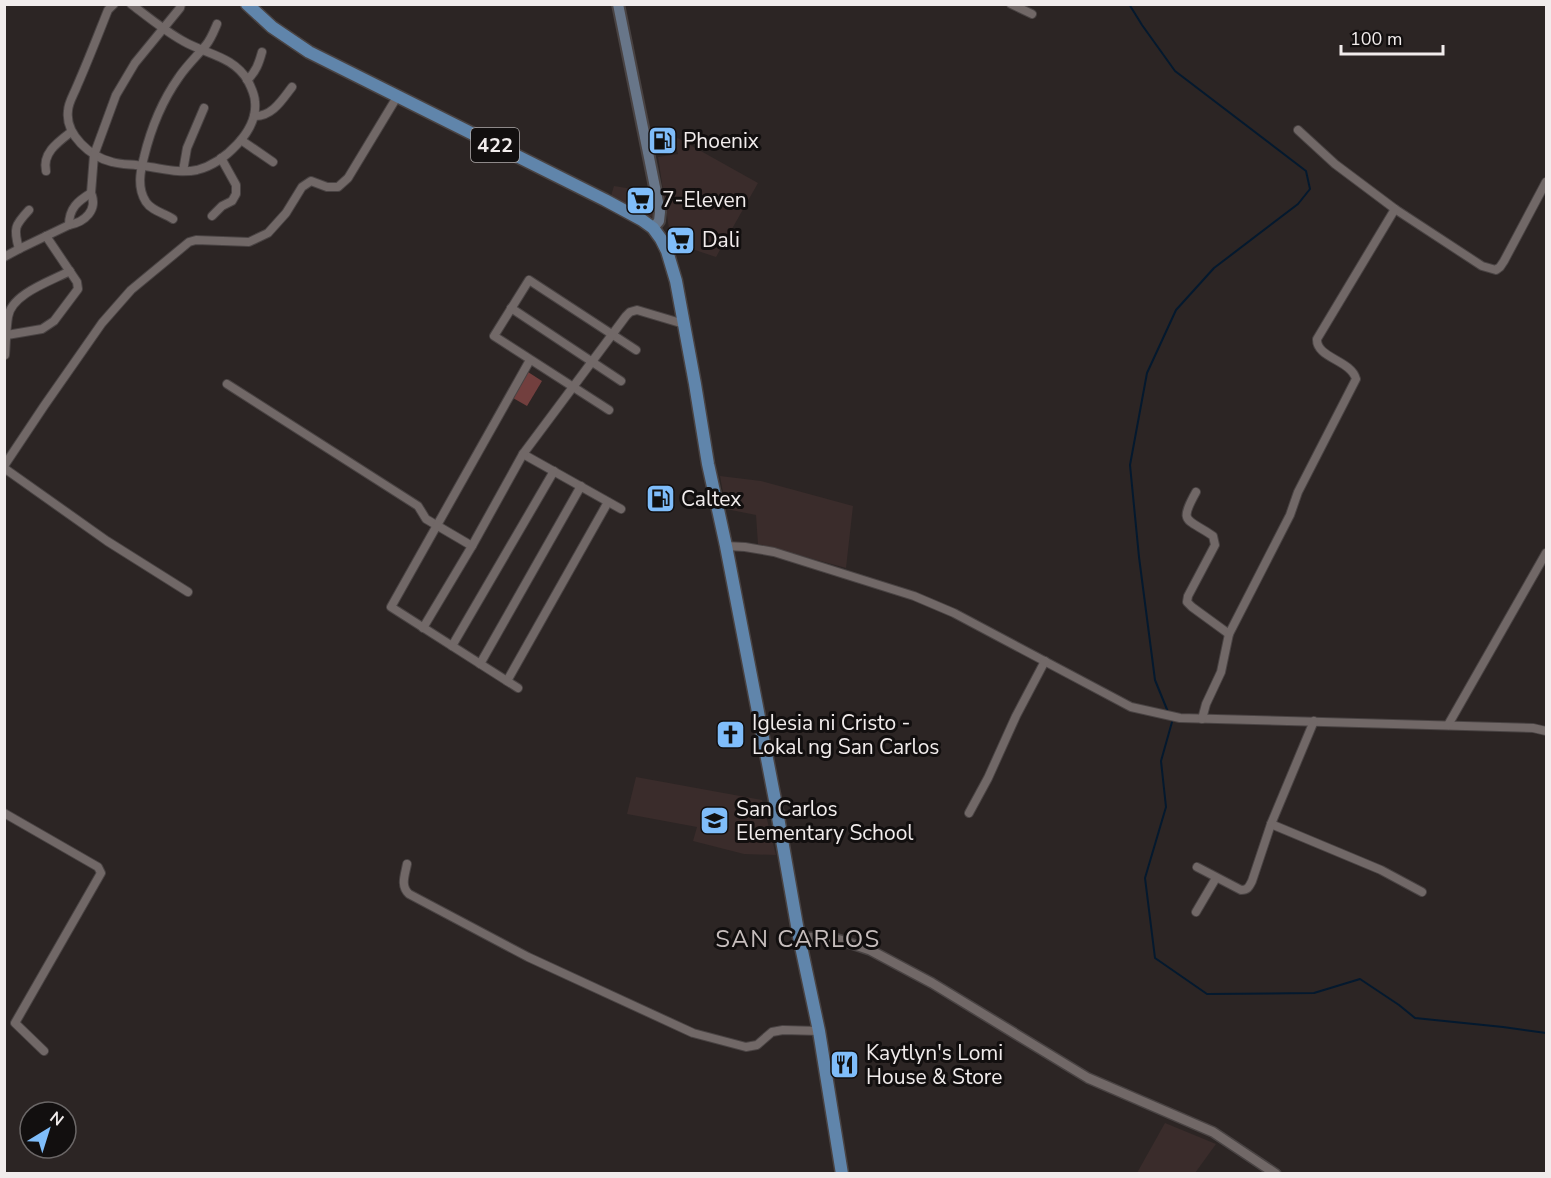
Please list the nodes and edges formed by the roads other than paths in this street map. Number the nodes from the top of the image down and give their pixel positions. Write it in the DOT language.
graph roads {
  1 [pos="114,4"];
  2 [pos="131,4"];
  3 [pos="190,4"];
  4 [pos="247,4"];
  5 [pos="618,4"];
  6 [pos="1011,4"];
  7 [pos="180,6"];
  8 [pos="1032,14"];
  9 [pos="217,24"];
  10 [pos="164,28"];
  11 [pos="201,49"];
  12 [pos="262,52"];
  13 [pos="248,80"];
  14 [pos="292,87"];
  15 [pos="397,97"];
  16 [pos="204,108"];
  17 [pos="254,116"];
  18 [pos="1298,130"];
  19 [pos="71,132"];
  20 [pos="241,140"];
  21 [pos="94,155"];
  22 [pos="221,158"];
  23 [pos="273,162"];
  24 [pos="142,165"];
  25 [pos="46,171"];
  26 [pos="183,171"];
  27 [pos="1546,182"];
  28 [pos="91,193"];
  29 [pos="1395,209"];
  30 [pos="29,210"];
  31 [pos="212,216"];
  32 [pos="173,219"];
  33 [pos="69,225"];
  34 [pos="653,228"];
  35 [pos="46,236"];
  36 [pos="19,249"];
  37 [pos="4,257"];
  38 [pos="70,271"];
  39 [pos="511,308"];
  40 [pos="684,324"];
  41 [pos="8,335"];
  42 [pos="612,335"];
  43 [pos="636,350"];
  44 [pos="5,355"];
  45 [pos="530,360"];
  46 [pos="592,362"];
  47 [pos="621,381"];
  48 [pos="227,384"];
  49 [pos="573,387"];
  50 [pos="609,410"];
  51 [pos="523,454"];
  52 [pos="4,467"];
  53 [pos="554,471"];
  54 [pos="581,486"];
  55 [pos="1196,492"];
  56 [pos="608,501"];
  57 [pos="621,508"];
  58 [pos="437,525"];
  59 [pos="472,546"];
  60 [pos="726,546"];
  61 [pos="1546,553"];
  62 [pos="188,592"];
  63 [pos="423,628"];
  64 [pos="1229,633"];
  65 [pos="452,646"];
  66 [pos="1045,661"];
  67 [pos="480,664"];
  68 [pos="507,681"];
  69 [pos="518,688"];
  70 [pos="1202,719"];
  71 [pos="1314,721"];
  72 [pos="1448,725"];
  73 [pos="1546,731"];
  74 [pos="4,813"];
  75 [pos="969,813"];
  76 [pos="1271,824"];
  77 [pos="407,864"];
  78 [pos="1197,867"];
  79 [pos="1216,878"];
  80 [pos="1422,892"];
  81 [pos="1196,912"];
  82 [pos="799,937"];
  83 [pos="819,1031"];
  84 [pos="44,1051"];
  85 [pos="842,1173"];
  86 [pos="1276,1173"];
  1 -- 19 [label="street"];
  2 -- 10 [label="street"];
  3 -- 7 [label="street"];
  4 -- 15 [label="main road, 422"];
  5 -- 34 [label="main road"];
  6 -- 8 [label="street"];
  7 -- 10 [label="street"];
  9 -- 11 [label="street"];
  10 -- 11 [label="street"];
  10 -- 21 [label="street"];
  11 -- 13 [label="street"];
  11 -- 24 [label="street"];
  12 -- 13 [label="street"];
  13 -- 17 [label="street"];
  14 -- 17 [label="street"];
  15 -- 34 [label="main road, 422"];
  15 -- 52 [label="street"];
  16 -- 26 [label="street"];
  17 -- 20 [label="street"];
  18 -- 29 [label="street"];
  19 -- 21 [label="street"];
  19 -- 25 [label="street"];
  20 -- 22 [label="street"];
  20 -- 23 [label="street"];
  21 -- 24 [label="street"];
  21 -- 28 [label="street"];
  22 -- 26 [label="street"];
  22 -- 31 [label="street"];
  24 -- 26 [label="street"];
  24 -- 32 [label="street"];
  27 -- 29 [label="street"];
  28 -- 33 [label="street"];
  28 -- 33 [label="street"];
  29 -- 64 [label="street"];
  30 -- 36 [label="street"];
  33 -- 35 [label="street"];
  34 -- 40 [label="main road, 422"];
  35 -- 36 [label="street"];
  35 -- 38 [label="street"];
  36 -- 37 [label="street"];
  38 -- 41 [label="street"];
  38 -- 41 [label="street"];
  39 -- 42 [label="street"];
  39 -- 45 [label="street"];
  39 -- 46 [label="street"];
  40 -- 42 [label="street"];
  40 -- 60 [label="main road, 422"];
  41 -- 44 [label="street"];
  42 -- 43 [label="street"];
  42 -- 46 [label="street"];
  45 -- 49 [label="street"];
  45 -- 58 [label="street"];
  46 -- 47 [label="street"];
  46 -- 49 [label="street"];
  48 -- 58 [label="street"];
  49 -- 50 [label="street"];
  49 -- 51 [label="street"];
  51 -- 53 [label="street"];
  51 -- 59 [label="street"];
  52 -- 62 [label="street"];
  53 -- 54 [label="street"];
  53 -- 65 [label="street"];
  54 -- 56 [label="street"];
  54 -- 67 [label="street"];
  55 -- 64 [label="street"];
  56 -- 57 [label="street"];
  56 -- 68 [label="street"];
  58 -- 59 [label="street"];
  58 -- 63 [label="street"];
  59 -- 63 [label="street"];
  60 -- 66 [label="street"];
  60 -- 82 [label="main road, 422"];
  61 -- 72 [label="street"];
  63 -- 65 [label="street"];
  64 -- 70 [label="street"];
  65 -- 67 [label="street"];
  66 -- 70 [label="street"];
  66 -- 75 [label="street"];
  67 -- 68 [label="street"];
  68 -- 69 [label="street"];
  70 -- 71 [label="street"];
  71 -- 72 [label="street"];
  71 -- 76 [label="street"];
  72 -- 73 [label="street"];
  74 -- 84 [label="street"];
  76 -- 79 [label="street"];
  76 -- 80 [label="street"];
  77 -- 83 [label="street"];
  78 -- 79 [label="street"];
  79 -- 81 [label="street"];
  82 -- 83 [label="main road, 422"];
  82 -- 86 [label="street"];
  83 -- 85 [label="main road, 422"];
}
